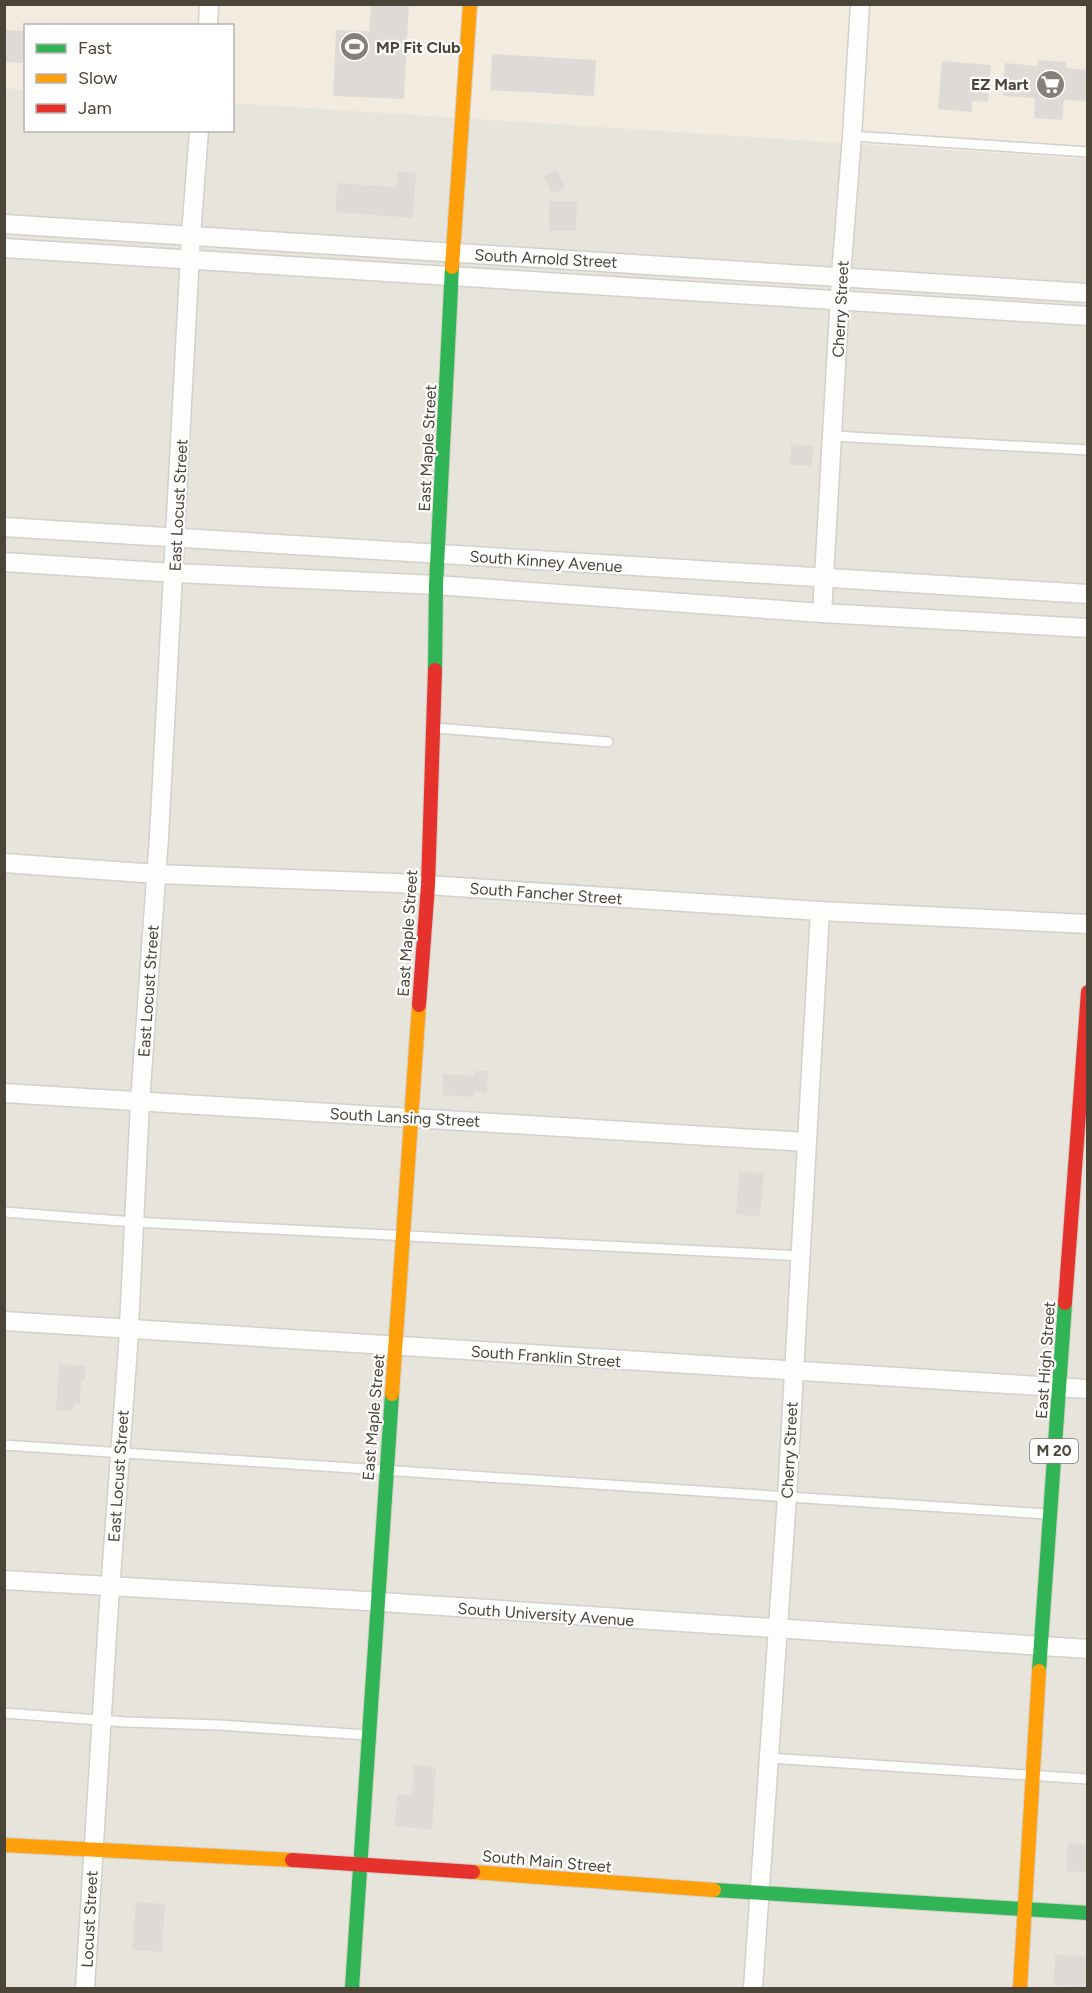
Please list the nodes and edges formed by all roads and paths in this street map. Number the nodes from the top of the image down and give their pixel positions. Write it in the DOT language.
graph roads {
  1 [pos="209,4"];
  2 [pos="470,4"];
  3 [pos="860,4"];
  4 [pos="208,24"];
  5 [pos="199,132"];
  6 [pos="852,136"];
  7 [pos="1088,152"];
  8 [pos="4,224"];
  9 [pos="191,235"];
  10 [pos="4,248"];
  11 [pos="453,252"];
  12 [pos="190,260"];
  13 [pos="453,275"];
  14 [pos="841,276"];
  15 [pos="1088,293"];
  16 [pos="840,301"];
  17 [pos="1088,316"];
  18 [pos="833,436"];
  19 [pos="1088,450"];
  20 [pos="4,527"];
  21 [pos="176,538"];
  22 [pos="438,554"];
  23 [pos="4,562"];
  24 [pos="175,573"];
  25 [pos="824,579"];
  26 [pos="436,585"];
  27 [pos="1088,594"];
  28 [pos="822,613"];
  29 [pos="1088,628"];
  30 [pos="434,728"];
  31 [pos="608,742"];
  32 [pos="4,863"];
  33 [pos="157,874"];
  34 [pos="428,885"];
  35 [pos="820,911"];
  36 [pos="1088,924"];
  37 [pos="1088,992"];
  38 [pos="4,1093"];
  39 [pos="140,1102"];
  40 [pos="411,1118"];
  41 [pos="806,1142"];
  42 [pos="4,1212"];
  43 [pos="134,1222"];
  44 [pos="402,1234"];
  45 [pos="802,1256"];
  46 [pos="4,1321"];
  47 [pos="129,1328"];
  48 [pos="396,1347"];
  49 [pos="794,1371"];
  50 [pos="1059,1387"];
  51 [pos="1088,1389"];
  52 [pos="4,1445"];
  53 [pos="119,1453"];
  54 [pos="385,1470"];
  55 [pos="787,1497"];
  56 [pos="1049,1515"];
  57 [pos="4,1580"];
  58 [pos="111,1585"];
  59 [pos="376,1602"];
  60 [pos="778,1629"];
  61 [pos="1041,1647"];
  62 [pos="1088,1649"];
  63 [pos="4,1713"];
  64 [pos="102,1720"];
  65 [pos="370,1735"];
  66 [pos="769,1758"];
  67 [pos="1033,1776"];
  68 [pos="1088,1779"];
  69 [pos="4,1845"];
  70 [pos="93,1850"];
  71 [pos="361,1863"];
  72 [pos="759,1894"];
  73 [pos="1025,1910"];
  74 [pos="1088,1913"];
  75 [pos="85,1989"];
  76 [pos="352,1989"];
  77 [pos="753,1989"];
  78 [pos="1020,1989"];
  1 -- 4 [label="street"];
  2 -- 11 [label="street, East Maple Street"];
  3 -- 6 [label="street, Cherry Street"];
  5 -- 9 [label="street, East Locust Street"];
  6 -- 7 [label="lane"];
  6 -- 14 [label="street, Cherry Street"];
  8 -- 9 [label="street, South Arnold Street"];
  9 -- 11 [label="street, South Arnold Street"];
  9 -- 12 [label="street, East Locust Street"];
  10 -- 12 [label="street, South Arnold Street"];
  11 -- 13 [label="street, East Maple Street"];
  11 -- 14 [label="street, South Arnold Street"];
  12 -- 13 [label="street, South Arnold Street"];
  12 -- 21 [label="street, East Locust Street"];
  13 -- 16 [label="street, South Arnold Street"];
  13 -- 22 [label="street, East Maple Street"];
  14 -- 15 [label="street, South Arnold Street"];
  14 -- 16 [label="street, Cherry Street"];
  16 -- 17 [label="street, South Arnold Street"];
  16 -- 18 [label="street, Cherry Street"];
  18 -- 19 [label="lane"];
  18 -- 25 [label="street, Cherry Street"];
  20 -- 21 [label="street, South Kinney Avenue"];
  21 -- 22 [label="street, South Kinney Avenue"];
  21 -- 24 [label="street, East Locust Street"];
  22 -- 25 [label="street, South Kinney Avenue"];
  22 -- 26 [label="street, East Maple Street"];
  23 -- 24 [label="street, South Kinney Avenue"];
  24 -- 26 [label="street, South Kinney Avenue"];
  24 -- 33 [label="street, East Locust Street"];
  25 -- 27 [label="street, South Kinney Avenue"];
  25 -- 28 [label="street, Cherry Street"];
  26 -- 28 [label="street, South Kinney Avenue"];
  26 -- 30 [label="street, East Maple Street"];
  28 -- 29 [label="street, South Kinney Avenue"];
  30 -- 31 [label="lane"];
  30 -- 34 [label="street, East Maple Street"];
  32 -- 33 [label="street, South Fancher Street"];
  33 -- 34 [label="street, South Fancher Street"];
  33 -- 39 [label="street, East Locust Street"];
  34 -- 35 [label="street, South Fancher Street"];
  34 -- 40 [label="street, East Maple Street"];
  35 -- 36 [label="street, South Fancher Street"];
  35 -- 41 [label="street, Cherry Street"];
  37 -- 50 [label="street, East High Street / M 20"];
  38 -- 39 [label="street, South Lansing Street"];
  39 -- 40 [label="street, South Lansing Street"];
  39 -- 43 [label="street, East Locust Street"];
  40 -- 41 [label="street, South Lansing Street"];
  40 -- 44 [label="street, East Maple Street"];
  41 -- 45 [label="street, Cherry Street"];
  42 -- 43 [label="lane"];
  43 -- 44 [label="lane"];
  43 -- 47 [label="street, East Locust Street"];
  44 -- 45 [label="lane"];
  44 -- 48 [label="street, East Maple Street"];
  45 -- 49 [label="street, Cherry Street"];
  46 -- 47 [label="street, South Franklin Street"];
  47 -- 48 [label="street, South Franklin Street"];
  47 -- 53 [label="street, East Locust Street"];
  48 -- 49 [label="street, South Franklin Street"];
  48 -- 54 [label="street, East Maple Street"];
  49 -- 50 [label="street, South Franklin Street"];
  49 -- 55 [label="street, Cherry Street"];
  50 -- 51 [label="street, South Franklin Street"];
  50 -- 56 [label="street, East High Street / M 20"];
  52 -- 53 [label="lane"];
  53 -- 54 [label="lane"];
  53 -- 58 [label="street, East Locust Street"];
  54 -- 55 [label="lane"];
  54 -- 59 [label="street, East Maple Street"];
  55 -- 56 [label="lane"];
  55 -- 60 [label="street, Cherry Street"];
  56 -- 61 [label="street, East High Street / M 20"];
  57 -- 58 [label="street, South University Avenue"];
  58 -- 59 [label="street, South University Avenue"];
  58 -- 64 [label="street, East Locust Street"];
  59 -- 60 [label="street, South University Avenue"];
  59 -- 65 [label="street, East Maple Street"];
  60 -- 61 [label="street, South University Avenue"];
  60 -- 66 [label="street, Cherry Street"];
  61 -- 62 [label="street, South University Avenue"];
  61 -- 67 [label="street, East High Street / M 20"];
  63 -- 64 [label="lane"];
  64 -- 65 [label="lane"];
  64 -- 70 [label="street, East Locust Street"];
  65 -- 71 [label="street, East Maple Street"];
  66 -- 67 [label="lane"];
  66 -- 72 [label="street, Cherry Street"];
  67 -- 68 [label="lane"];
  67 -- 73 [label="street, East High Street / M 20"];
  69 -- 70 [label="street, South Main Street"];
  70 -- 71 [label="street, South Main Street"];
  70 -- 75 [label="street, Locust Street"];
  71 -- 72 [label="street, South Main Street"];
  71 -- 76 [label="street, East Maple Street"];
  72 -- 73 [label="street, South Main Street"];
  72 -- 77 [label="street, Cherry Street"];
  73 -- 74 [label="street, South Main Street"];
  73 -- 78 [label="street, M 20"];
}
